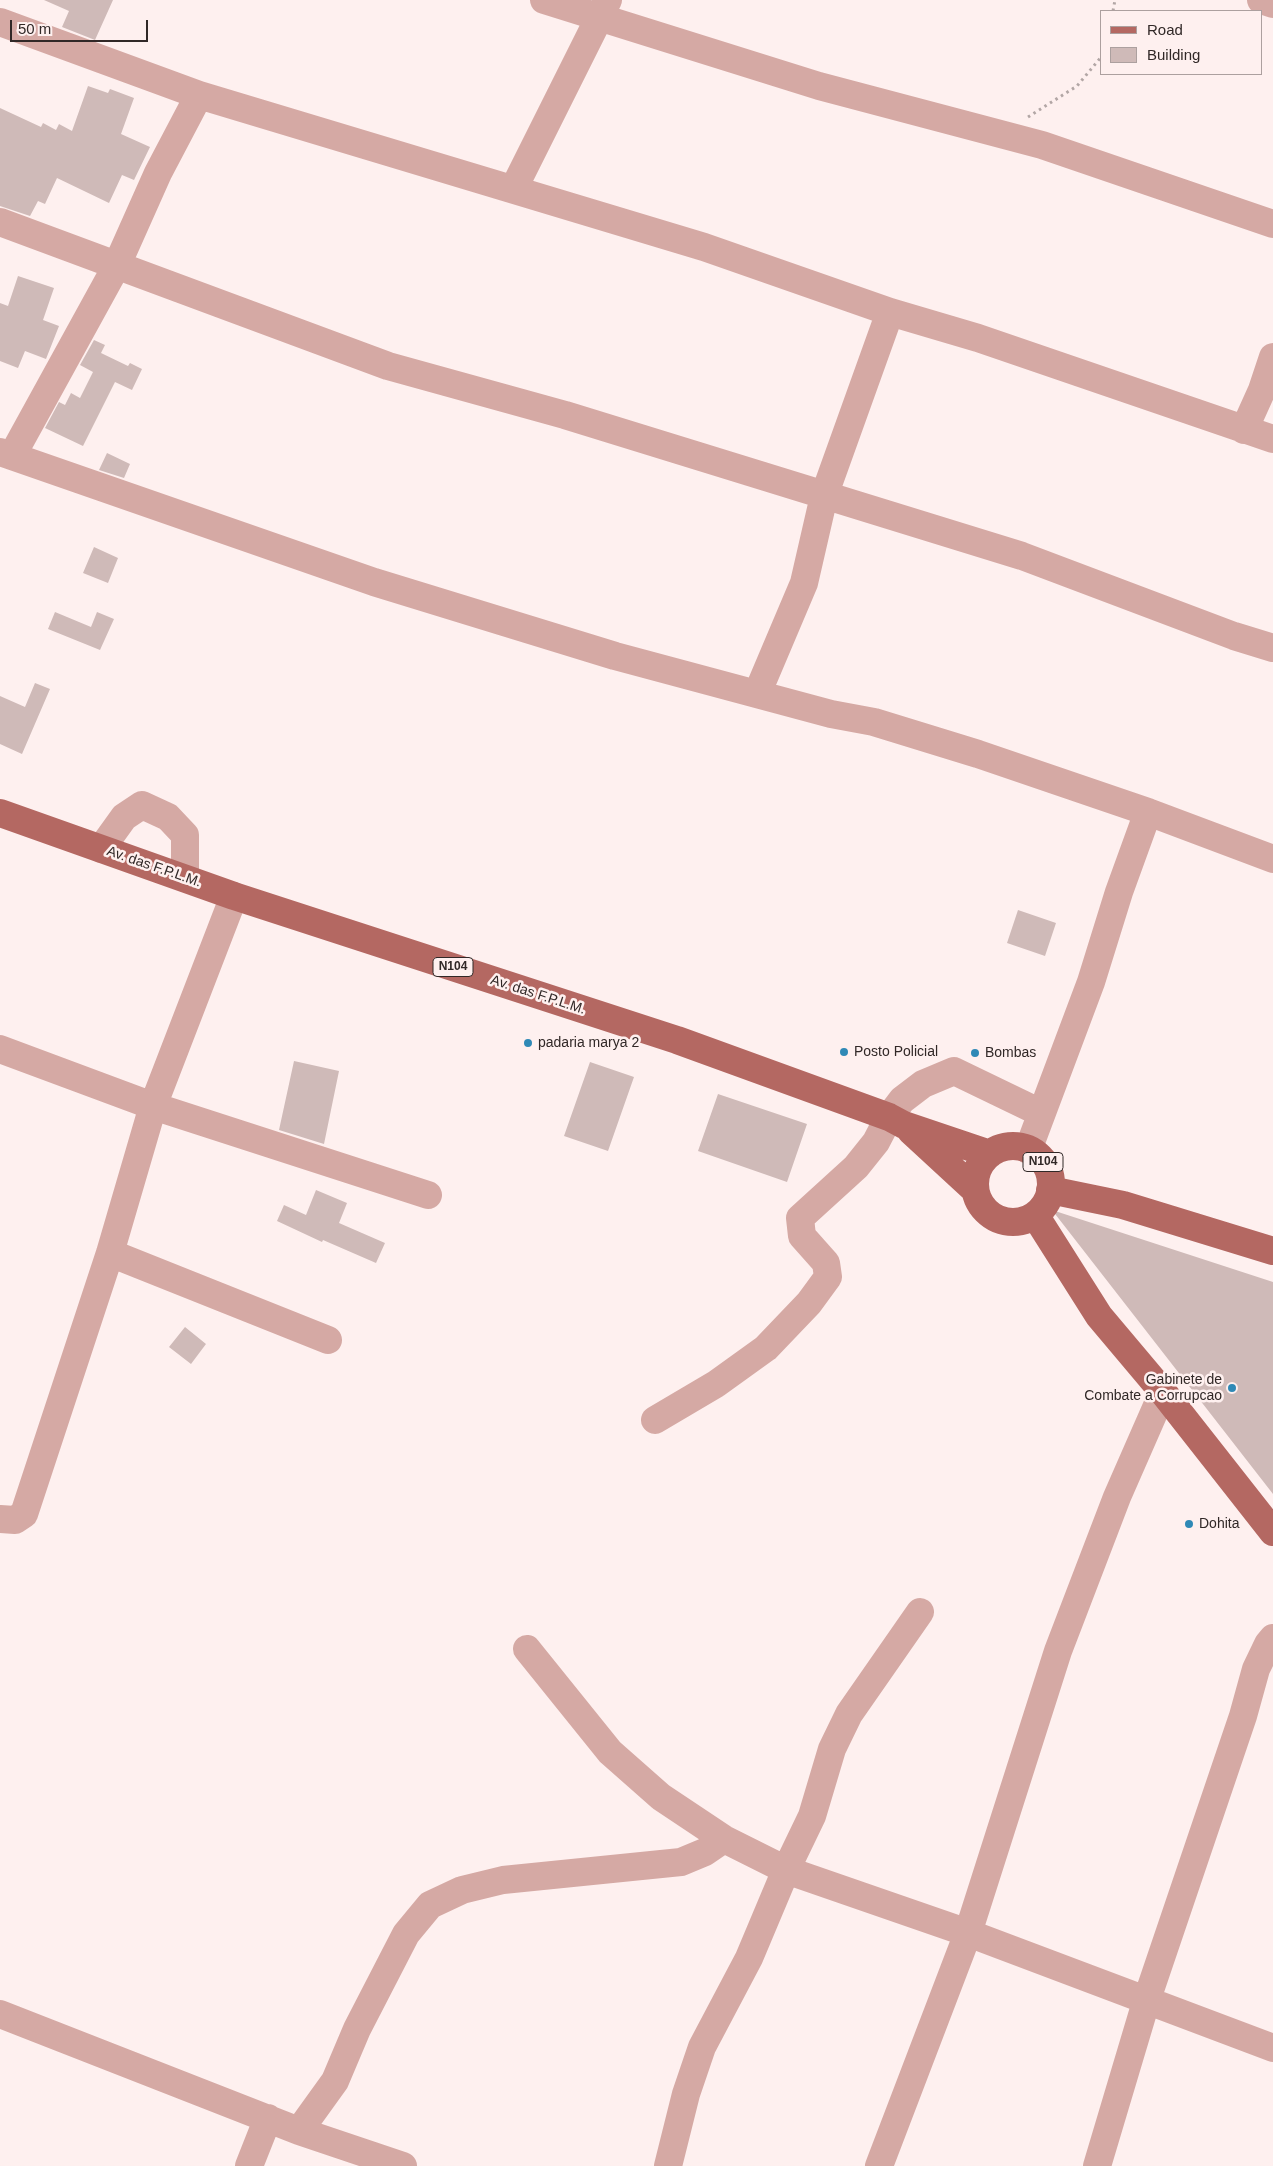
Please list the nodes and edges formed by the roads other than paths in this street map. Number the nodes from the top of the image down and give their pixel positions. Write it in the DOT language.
graph roads {
  1 [pos="544,0"];
  2 [pos="1261,0"];
  3 [pos="1273,4"];
  4 [pos="603,9"];
  5 [pos="0,22"];
  6 [pos="199,95"];
  7 [pos="514,188"];
  8 [pos="0,222"];
  9 [pos="1273,224"];
  10 [pos="117,265"];
  11 [pos="890,312"];
  12 [pos="1273,358"];
  13 [pos="1244,430"];
  14 [pos="1273,439"];
  15 [pos="6,454"];
  16 [pos="824,496"];
  17 [pos="1273,648"];
  18 [pos="758,694"];
  19 [pos="1148,812"];
  20 [pos="0,813"];
  21 [pos="101,849"];
  22 [pos="1273,859"];
  23 [pos="185,878"];
  24 [pos="234,896"];
  25 [pos="0,1049"];
  26 [pos="153,1106"];
  27 [pos="1041,1113"];
  28 [pos="896,1121"];
  29 [pos="1028,1150"];
  30 [pos="990,1154"];
  31 [pos="975,1190"];
  32 [pos="1050,1190"];
  33 [pos="428,1195"];
  34 [pos="1035,1215"];
  35 [pos="1273,1251"];
  36 [pos="110,1253"];
  37 [pos="328,1340"];
  38 [pos="1163,1392"];
  39 [pos="655,1420"];
  40 [pos="0,1519"];
  41 [pos="1273,1532"];
  42 [pos="920,1612"];
  43 [pos="1273,1638"];
  44 [pos="527,1649"];
  45 [pos="724,1839"];
  46 [pos="786,1870"];
  47 [pos="968,1933"];
  48 [pos="1146,2002"];
  49 [pos="0,2014"];
  50 [pos="1273,2048"];
  51 [pos="268,2118"];
  52 [pos="299,2131"];
  53 [pos="249,2166"];
  54 [pos="403,2166"];
  55 [pos="668,2166"];
  56 [pos="879,2166"];
  57 [pos="1097,2166"];
  1 -- 4 [label="street"];
  2 -- 3 [label="street"];
  4 -- 7 [label="street"];
  4 -- 9 [label="street"];
  5 -- 6 [label="street"];
  6 -- 7 [label="street"];
  6 -- 10 [label="street"];
  7 -- 11 [label="street"];
  8 -- 10 [label="street"];
  10 -- 15 [label="street"];
  10 -- 16 [label="street"];
  11 -- 13 [label="street"];
  11 -- 16 [label="street"];
  12 -- 13 [label="street"];
  13 -- 14 [label="street"];
  15 -- 18 [label="street"];
  16 -- 17 [label="street"];
  16 -- 18 [label="street"];
  18 -- 19 [label="street"];
  19 -- 22 [label="street"];
  19 -- 27 [label="street"];
  20 -- 21 [label="main road, Av. das F.P.L.M. / N104"];
  21 -- 23 [label="main road, Av. das F.P.L.M. / N104"];
  21 -- 23 [label="street"];
  23 -- 24 [label="main road, Av. das F.P.L.M. / N104"];
  24 -- 26 [label="street"];
  24 -- 28 [label="main road, Av. das F.P.L.M. / N104"];
  25 -- 26 [label="street"];
  26 -- 33 [label="street"];
  26 -- 36 [label="street"];
  27 -- 28 [label="street"];
  27 -- 29 [label="street"];
  28 -- 30 [label="main road, Av. das F.P.L.M. / N104"];
  28 -- 31 [label="main road, Av. das F.P.L.M. / N104"];
  28 -- 39 [label="street"];
  29 -- 30 [label="main road, N104 / N104"];
  29 -- 32 [label="main road, N104 / N104"];
  30 -- 31 [label="main road"];
  31 -- 34 [label="main road, N104"];
  32 -- 34 [label="main road, N104 / N104"];
  32 -- 35 [label="main road"];
  34 -- 38 [label="main road"];
  36 -- 37 [label="street"];
  36 -- 40 [label="street"];
  38 -- 41 [label="main road"];
  38 -- 47 [label="street"];
  42 -- 46 [label="street"];
  43 -- 48 [label="street"];
  44 -- 45 [label="street"];
  45 -- 46 [label="street"];
  45 -- 52 [label="street"];
  46 -- 47 [label="street"];
  46 -- 55 [label="street"];
  47 -- 48 [label="street"];
  47 -- 56 [label="street"];
  48 -- 50 [label="street"];
  48 -- 57 [label="street"];
  49 -- 51 [label="street"];
  51 -- 52 [label="street"];
  51 -- 53 [label="street"];
  52 -- 54 [label="street"];
}
